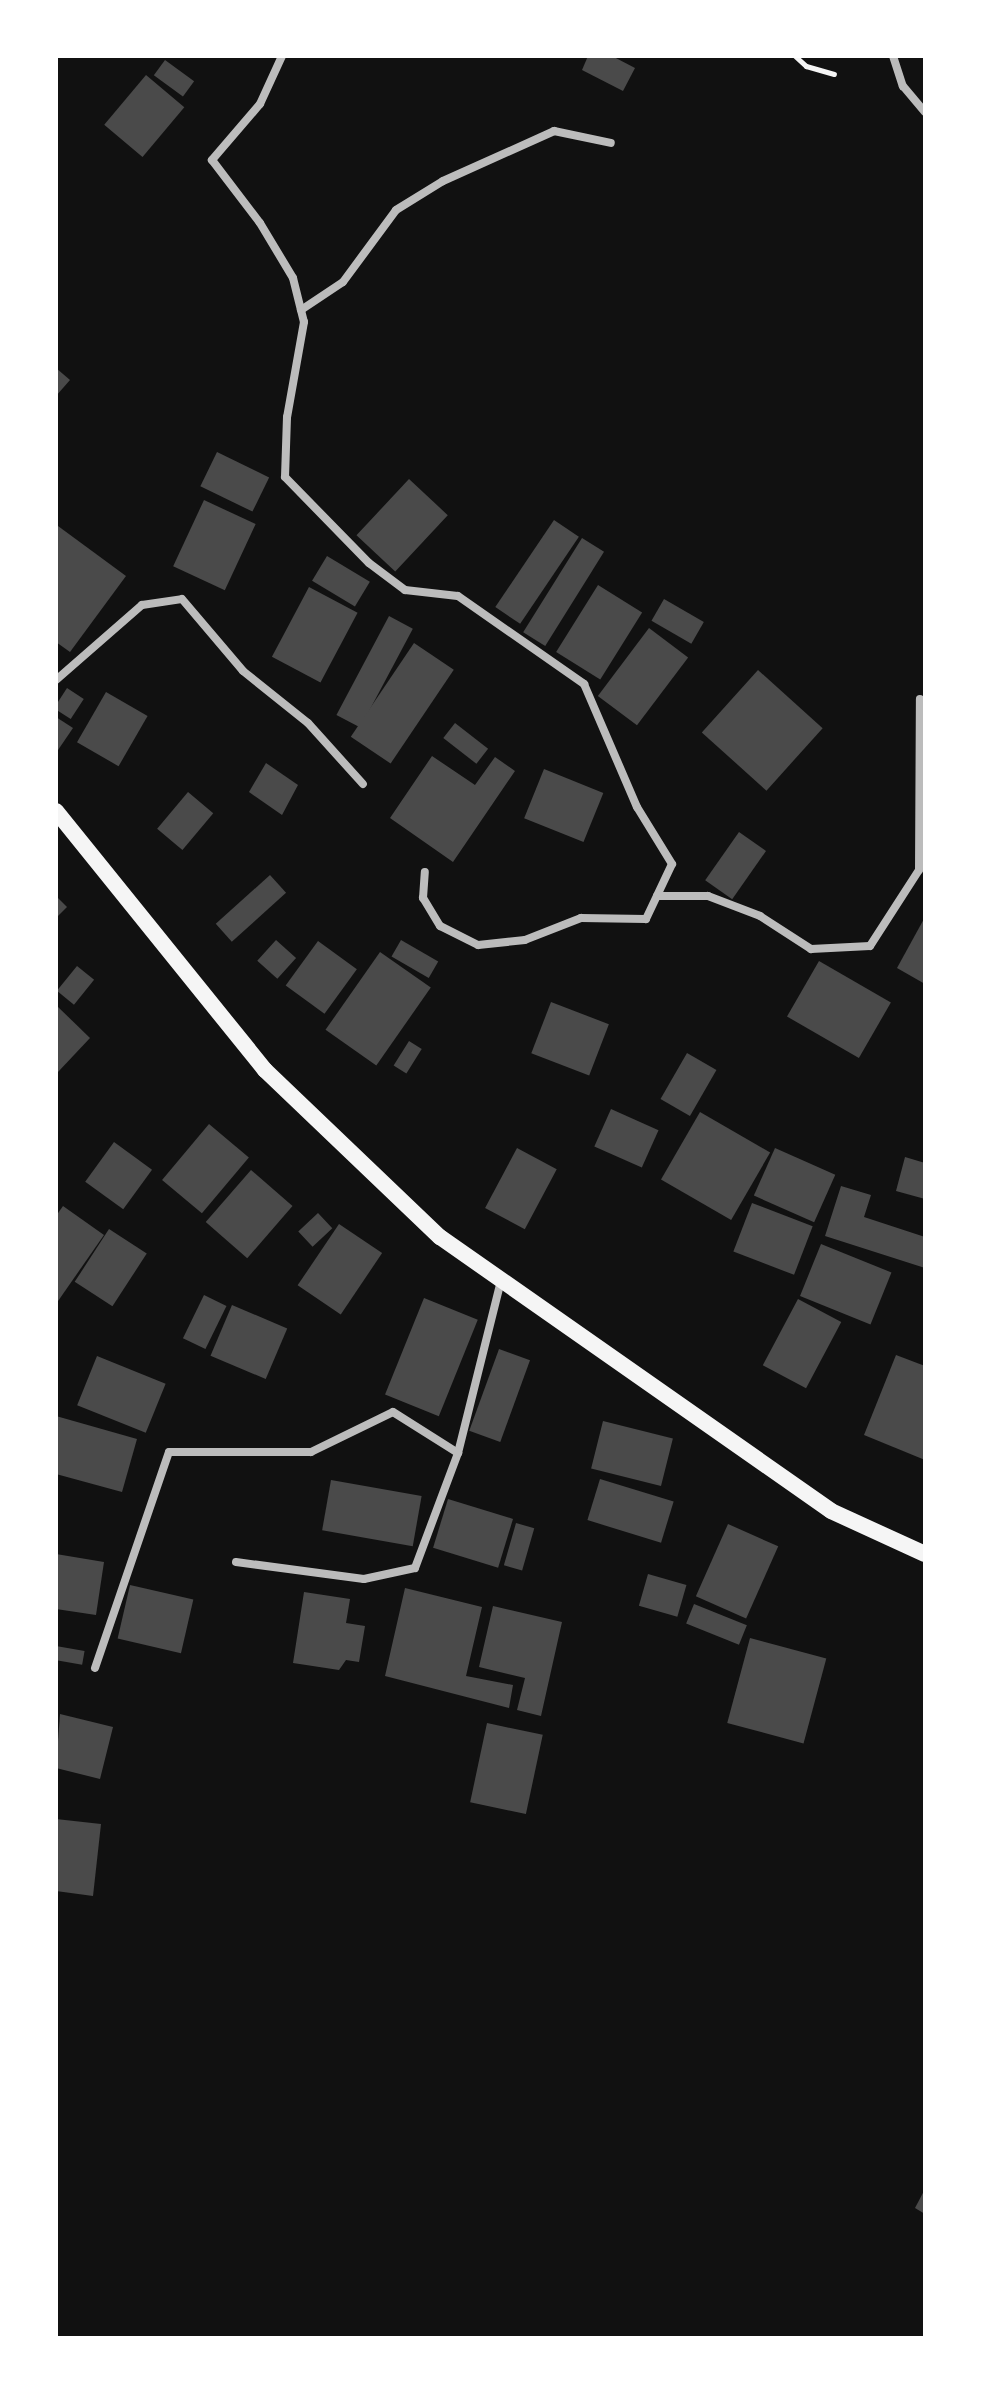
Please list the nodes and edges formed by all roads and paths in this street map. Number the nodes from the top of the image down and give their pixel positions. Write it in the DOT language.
graph roads {
  1 [pos="282,56"];
  2 [pos="795,56"];
  3 [pos="893,56"];
  4 [pos="834,74"];
  5 [pos="925,112"];
  6 [pos="611,143"];
  7 [pos="301,310"];
  8 [pos="56,680"];
  9 [pos="920,699"];
  10 [pos="363,784"];
  11 [pos="56,811"];
  12 [pos="425,872"];
  13 [pos="657,896"];
  14 [pos="500,1284"];
  15 [pos="458,1453"];
  16 [pos="925,1554"];
  17 [pos="236,1562"];
  18 [pos="95,1668"];
  1 -- 7 [label="street"];
  2 -- 4 [label="path"];
  3 -- 5 [label="street"];
  6 -- 7 [label="street"];
  7 -- 13 [label="street"];
  8 -- 10 [label="street"];
  9 -- 13 [label="street"];
  11 -- 14 [label="main road"];
  12 -- 13 [label="street"];
  14 -- 15 [label="street"];
  14 -- 16 [label="main road"];
  15 -- 17 [label="street"];
  15 -- 18 [label="street"];
}
